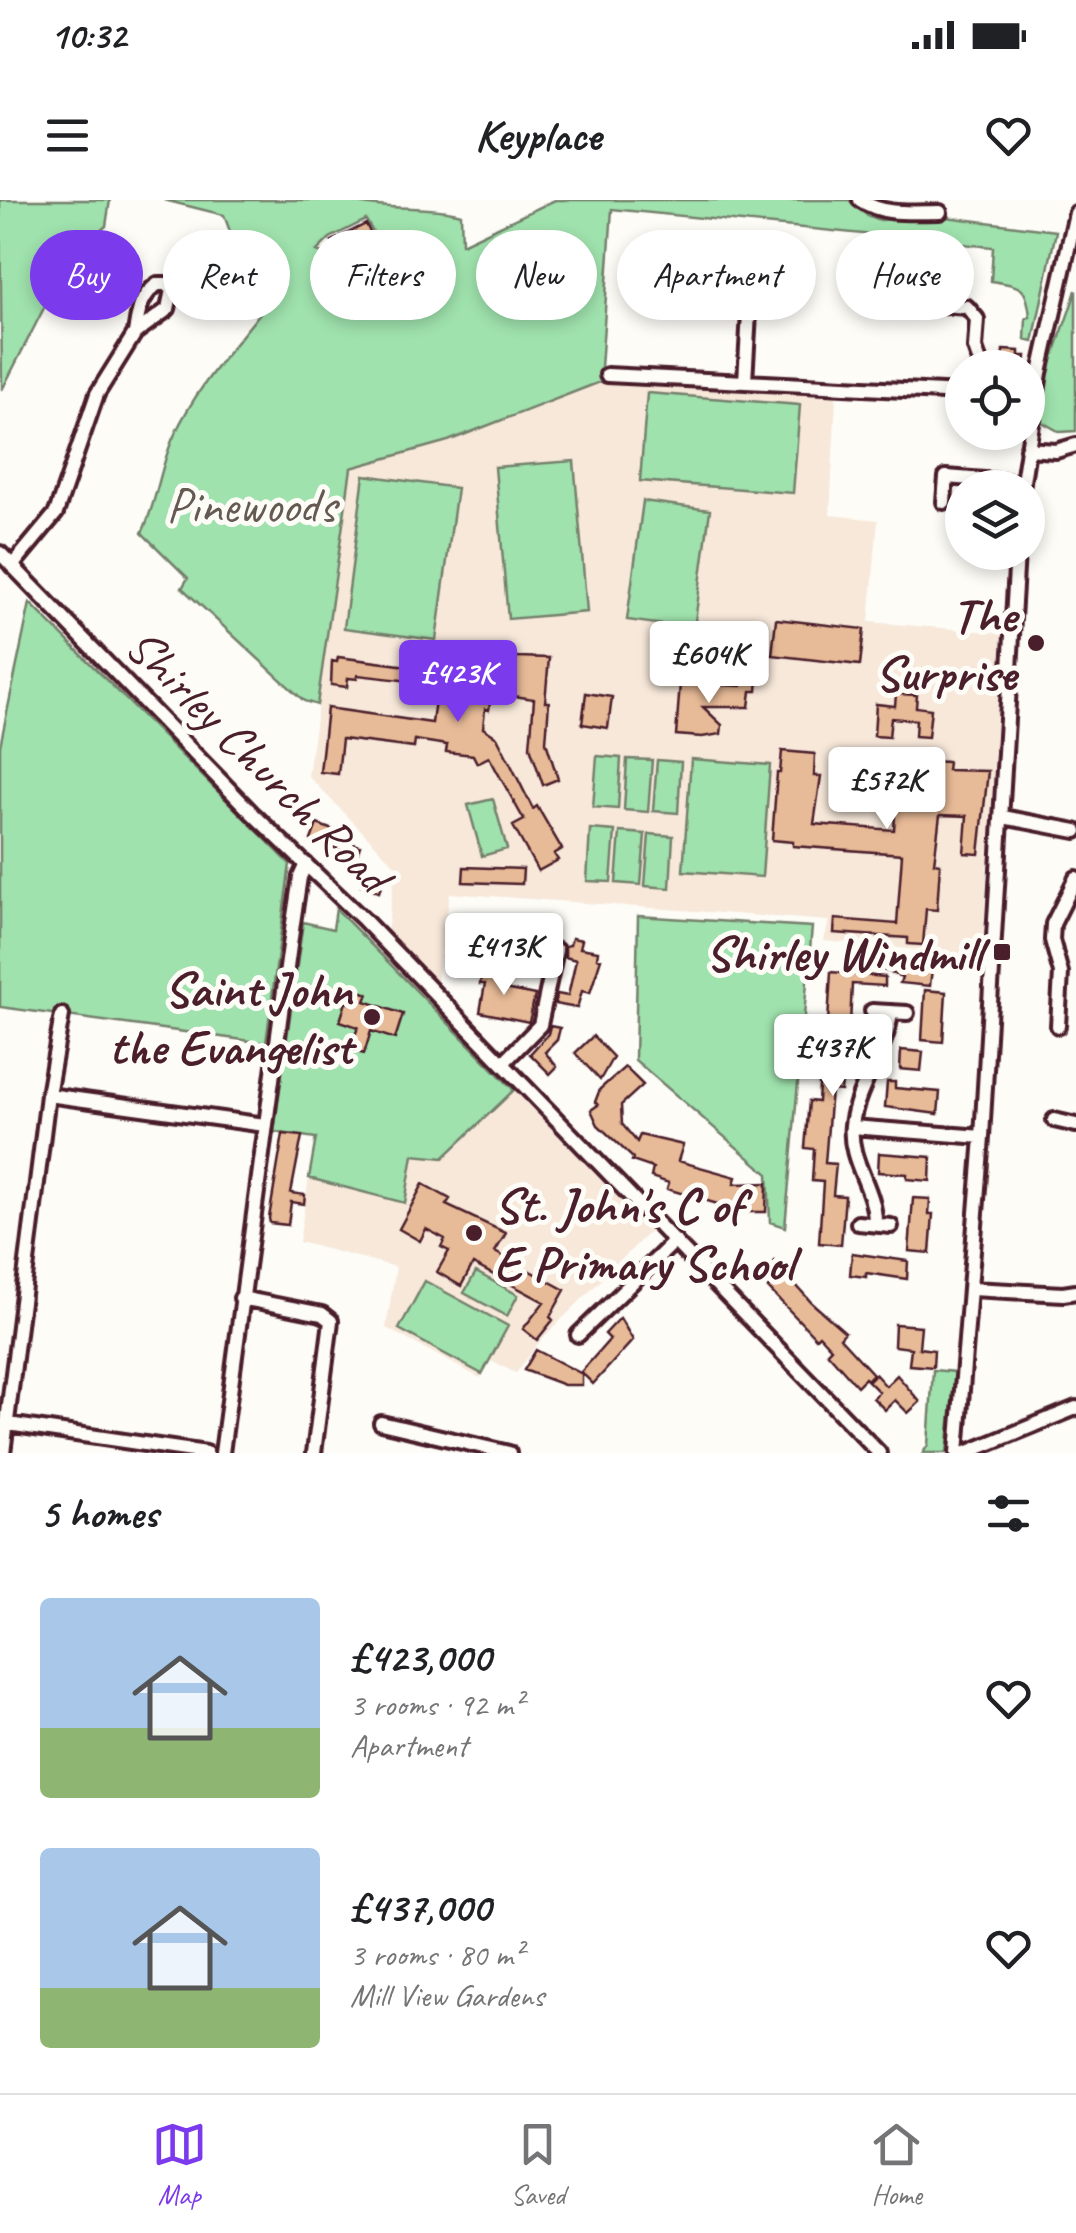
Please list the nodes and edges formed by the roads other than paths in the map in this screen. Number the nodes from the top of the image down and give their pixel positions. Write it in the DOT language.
graph roads {
  1 [pos="860,200"];
  2 [pos="940,212"];
  3 [pos="1076,213"];
  4 [pos="974,312"];
  5 [pos="749,320"];
  6 [pos="135,333"];
  7 [pos="976,350"];
  8 [pos="1043,350"];
  9 [pos="607,375"];
  10 [pos="745,381"];
  11 [pos="945,393"];
  12 [pos="1076,445"];
  13 [pos="1042,450"];
  14 [pos="945,492"];
  15 [pos="944,502"];
  16 [pos="0,553"];
  17 [pos="12,566"];
  18 [pos="1017,570"];
  19 [pos="1003,816"];
  20 [pos="1076,831"];
  21 [pos="306,864"];
  22 [pos="1076,878"];
  23 [pos="556,950"];
  24 [pos="1060,1000"];
  25 [pos="1076,1000"];
  26 [pos="872,1011"];
  27 [pos="891,1012"];
  28 [pos="907,1013"];
  29 [pos="62,1016"];
  30 [pos="1058,1026"];
  31 [pos="503,1064"];
  32 [pos="48,1096"];
  33 [pos="1054,1120"];
  34 [pos="1076,1125"];
  35 [pos="266,1126"];
  36 [pos="852,1127"];
  37 [pos="982,1137"];
  38 [pos="858,1223"];
  39 [pos="875,1224"];
  40 [pos="891,1226"];
  41 [pos="675,1241"];
  42 [pos="972,1288"];
  43 [pos="1076,1292"];
  44 [pos="241,1298"];
  45 [pos="578,1335"];
  46 [pos="1076,1408"];
  47 [pos="380,1423"];
  48 [pos="8,1424"];
  49 [pos="432,1435"];
  50 [pos="3,1453"];
  51 [pos="206,1453"];
  52 [pos="222,1453"];
  53 [pos="314,1453"];
  54 [pos="429,1453"];
  55 [pos="510,1453"];
  56 [pos="880,1453"];
  57 [pos="957,1453"];
  58 [pos="966,1453"];
  1 -- 2 [label="street"];
  3 -- 8 [label="street"];
  4 -- 7 [label="street"];
  5 -- 10 [label="street"];
  6 -- 17 [label="street"];
  9 -- 10 [label="street"];
  10 -- 11 [label="street"];
  12 -- 13 [label="street"];
  14 -- 15 [label="street"];
  16 -- 17 [label="street, Shirley Church Road"];
  17 -- 21 [label="street, Shirley Church Road"];
  18 -- 19 [label="street"];
  19 -- 20 [label="street"];
  19 -- 37 [label="street"];
  21 -- 31 [label="street, Shirley Church Road"];
  21 -- 35 [label="street"];
  22 -- 24 [label="street"];
  23 -- 31 [label="street"];
  24 -- 25 [label="street"];
  24 -- 30 [label="street"];
  26 -- 27 [label="street"];
  27 -- 28 [label="street"];
  27 -- 36 [label="street"];
  29 -- 32 [label="street"];
  31 -- 41 [label="street, Shirley Church Road"];
  32 -- 35 [label="street"];
  32 -- 48 [label="street"];
  33 -- 34 [label="street"];
  35 -- 44 [label="street"];
  36 -- 37 [label="street"];
  36 -- 39 [label="street"];
  37 -- 42 [label="street"];
  38 -- 39 [label="street"];
  39 -- 40 [label="street"];
  41 -- 45 [label="street"];
  41 -- 56 [label="street, Shirley Church Road"];
  42 -- 43 [label="street"];
  42 -- 57 [label="street"];
  44 -- 52 [label="street"];
  44 -- 53 [label="street"];
  46 -- 58 [label="street"];
  47 -- 49 [label="street"];
  48 -- 50 [label="street"];
  48 -- 51 [label="street"];
  49 -- 54 [label="street"];
  49 -- 55 [label="street"];
}
